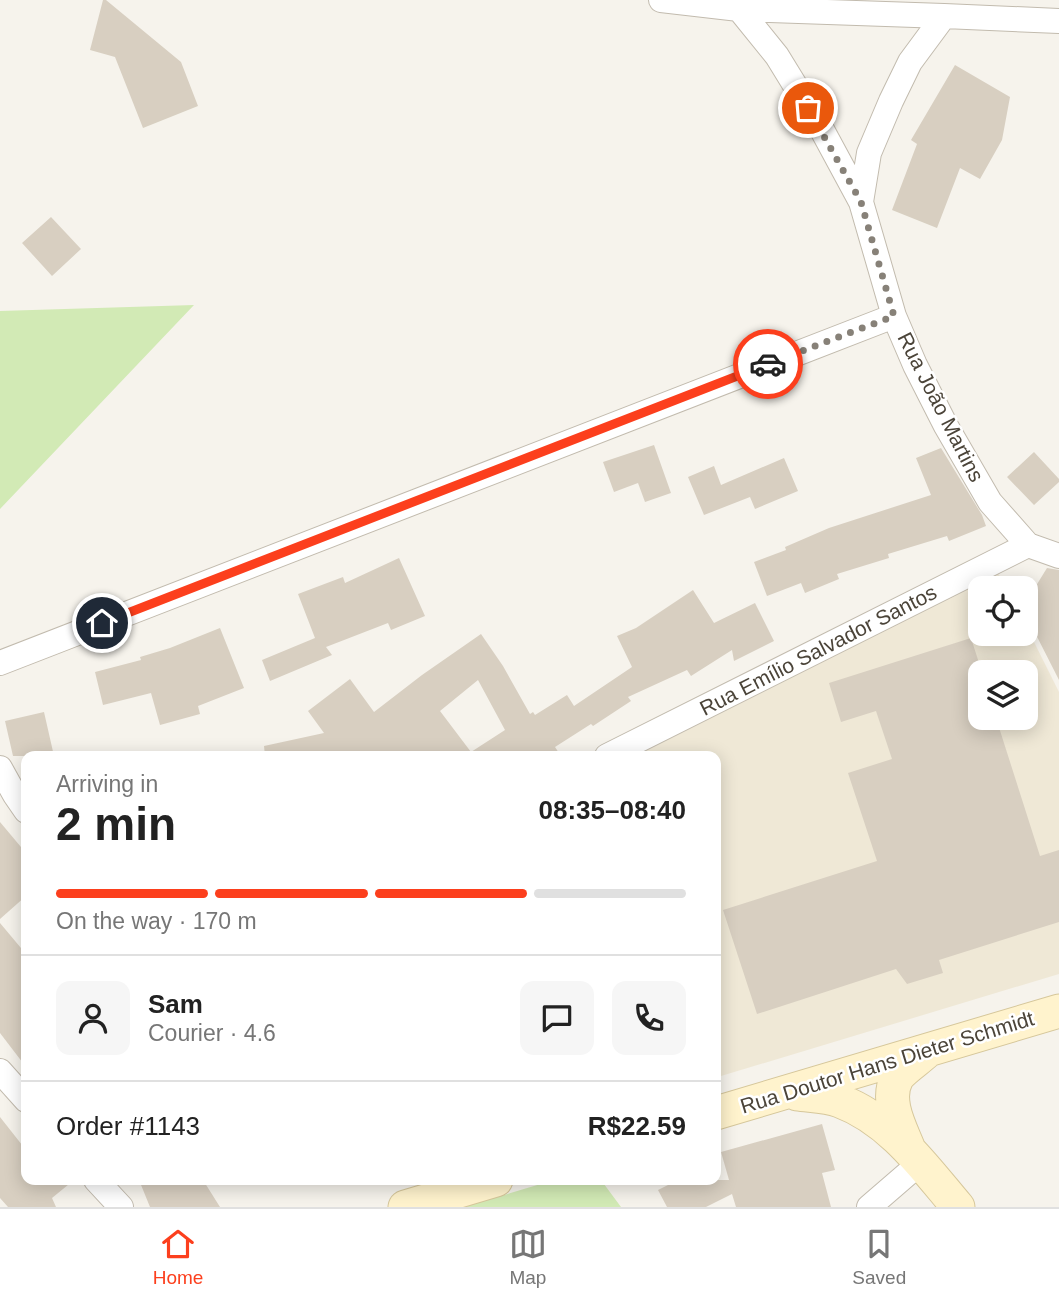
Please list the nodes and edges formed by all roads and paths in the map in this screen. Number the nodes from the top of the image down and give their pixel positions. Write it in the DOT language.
graph roads {
  1 [pos="661,0"];
  2 [pos="739,9"];
  3 [pos="944,16"];
  4 [pos="1059,21"];
  5 [pos="861,202"];
  6 [pos="894,316"];
  7 [pos="1028,545"];
  8 [pos="1059,556"];
  9 [pos="0,663"];
  10 [pos="617,751"];
  11 [pos="0,768"];
  12 [pos="21,804"];
  13 [pos="1059,1011"];
  14 [pos="929,1049"];
  15 [pos="0,1071"];
  16 [pos="787,1092"];
  17 [pos="21,1094"];
  18 [pos="721,1112"];
  19 [pos="914,1156"];
  20 [pos="101,1185"];
  21 [pos="479,1185"];
  22 [pos="121,1207"];
  23 [pos="405,1207"];
  24 [pos="869,1207"];
  25 [pos="958,1207"];
  1 -- 2 [label="street"];
  2 -- 3 [label="street"];
  2 -- 5 [label="street, Rua João Martins"];
  3 -- 4 [label="street"];
  3 -- 5 [label="street"];
  5 -- 6 [label="street, Rua João Martins"];
  6 -- 7 [label="street, Rua João Martins"];
  6 -- 9 [label="street"];
  7 -- 8 [label="street, Rua João Martins"];
  7 -- 10 [label="street, Rua Emílio Salvador Santos"];
  11 -- 12 [label="street"];
  13 -- 14 [label="street, Rua Doutor Hans Dieter Schmidt"];
  14 -- 16 [label="street, Rua Doutor Hans Dieter Schmidt"];
  14 -- 19 [label="street"];
  15 -- 17 [label="street"];
  16 -- 18 [label="street, Rua Doutor Hans Dieter Schmidt"];
  16 -- 19 [label="street"];
  19 -- 24 [label="street"];
  19 -- 25 [label="street"];
  20 -- 22 [label="street"];
  21 -- 23 [label="street"];
}
